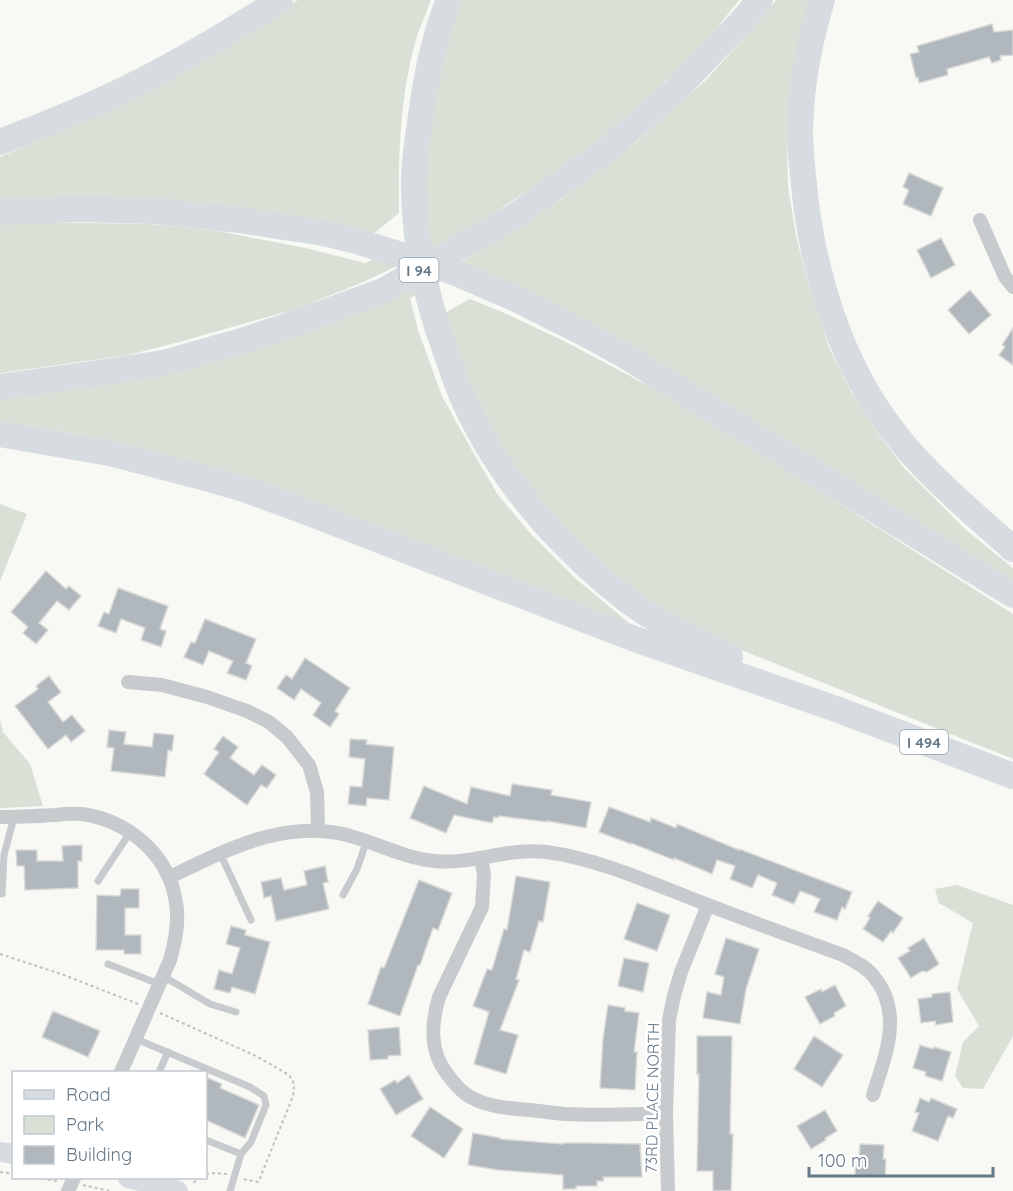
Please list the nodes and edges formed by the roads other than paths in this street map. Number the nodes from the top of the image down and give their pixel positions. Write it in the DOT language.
graph roads {
  1 [pos="280,0"];
  2 [pos="449,0"];
  3 [pos="760,0"];
  4 [pos="822,0"];
  5 [pos="0,142"];
  6 [pos="0,212"];
  7 [pos="980,220"];
  8 [pos="1013,287"];
  9 [pos="0,387"];
  10 [pos="0,434"];
  11 [pos="1013,549"];
  12 [pos="1013,595"];
  13 [pos="128,682"];
  14 [pos="836,709"];
  15 [pos="1013,776"];
  16 [pos="7,817"];
  17 [pos="318,830"];
  18 [pos="131,831"];
  19 [pos="367,840"];
  20 [pos="220,853"];
  21 [pos="481,858"];
  22 [pos="170,877"];
  23 [pos="98,881"];
  24 [pos="2,894"];
  25 [pos="343,895"];
  26 [pos="708,905"];
  27 [pos="251,920"];
  28 [pos="108,964"];
  29 [pos="161,980"];
  30 [pos="236,1012"];
  31 [pos="136,1039"];
  32 [pos="168,1052"];
  33 [pos="121,1071"];
  34 [pos="159,1071"];
  35 [pos="873,1095"];
  36 [pos="666,1113"];
  37 [pos="207,1140"];
  38 [pos="242,1154"];
  39 [pos="134,1179"];
  40 [pos="186,1187"];
  41 [pos="230,1191"];
  42 [pos="668,1191"];
  1 -- 5 [label="highway"];
  2 -- 14 [label="highway"];
  3 -- 9 [label="highway, I 94"];
  4 -- 11 [label="highway"];
  6 -- 12 [label="highway"];
  7 -- 8 [label="street"];
  10 -- 14 [label="highway"];
  13 -- 17 [label="street"];
  14 -- 15 [label="highway, I 494"];
  16 -- 18 [label="street"];
  16 -- 24 [label="lane"];
  17 -- 19 [label="street"];
  17 -- 20 [label="street"];
  18 -- 22 [label="street"];
  18 -- 23 [label="lane"];
  19 -- 21 [label="street"];
  19 -- 25 [label="lane"];
  20 -- 22 [label="street"];
  20 -- 27 [label="lane"];
  21 -- 26 [label="street"];
  21 -- 36 [label="street"];
  22 -- 29 [label="street"];
  26 -- 35 [label="street"];
  26 -- 36 [label="street, 73RD PLACE NORTH"];
  28 -- 29 [label="lane"];
  29 -- 30 [label="lane"];
  29 -- 31 [label="street"];
  31 -- 32 [label="lane"];
  31 -- 33 [label="street"];
  32 -- 34 [label="lane"];
  32 -- 38 [label="lane"];
  36 -- 42 [label="street, 73RD PLACE NORTH"];
  37 -- 38 [label="lane"];
  38 -- 41 [label="lane"];
  39 -- 40 [label="street"];
}
